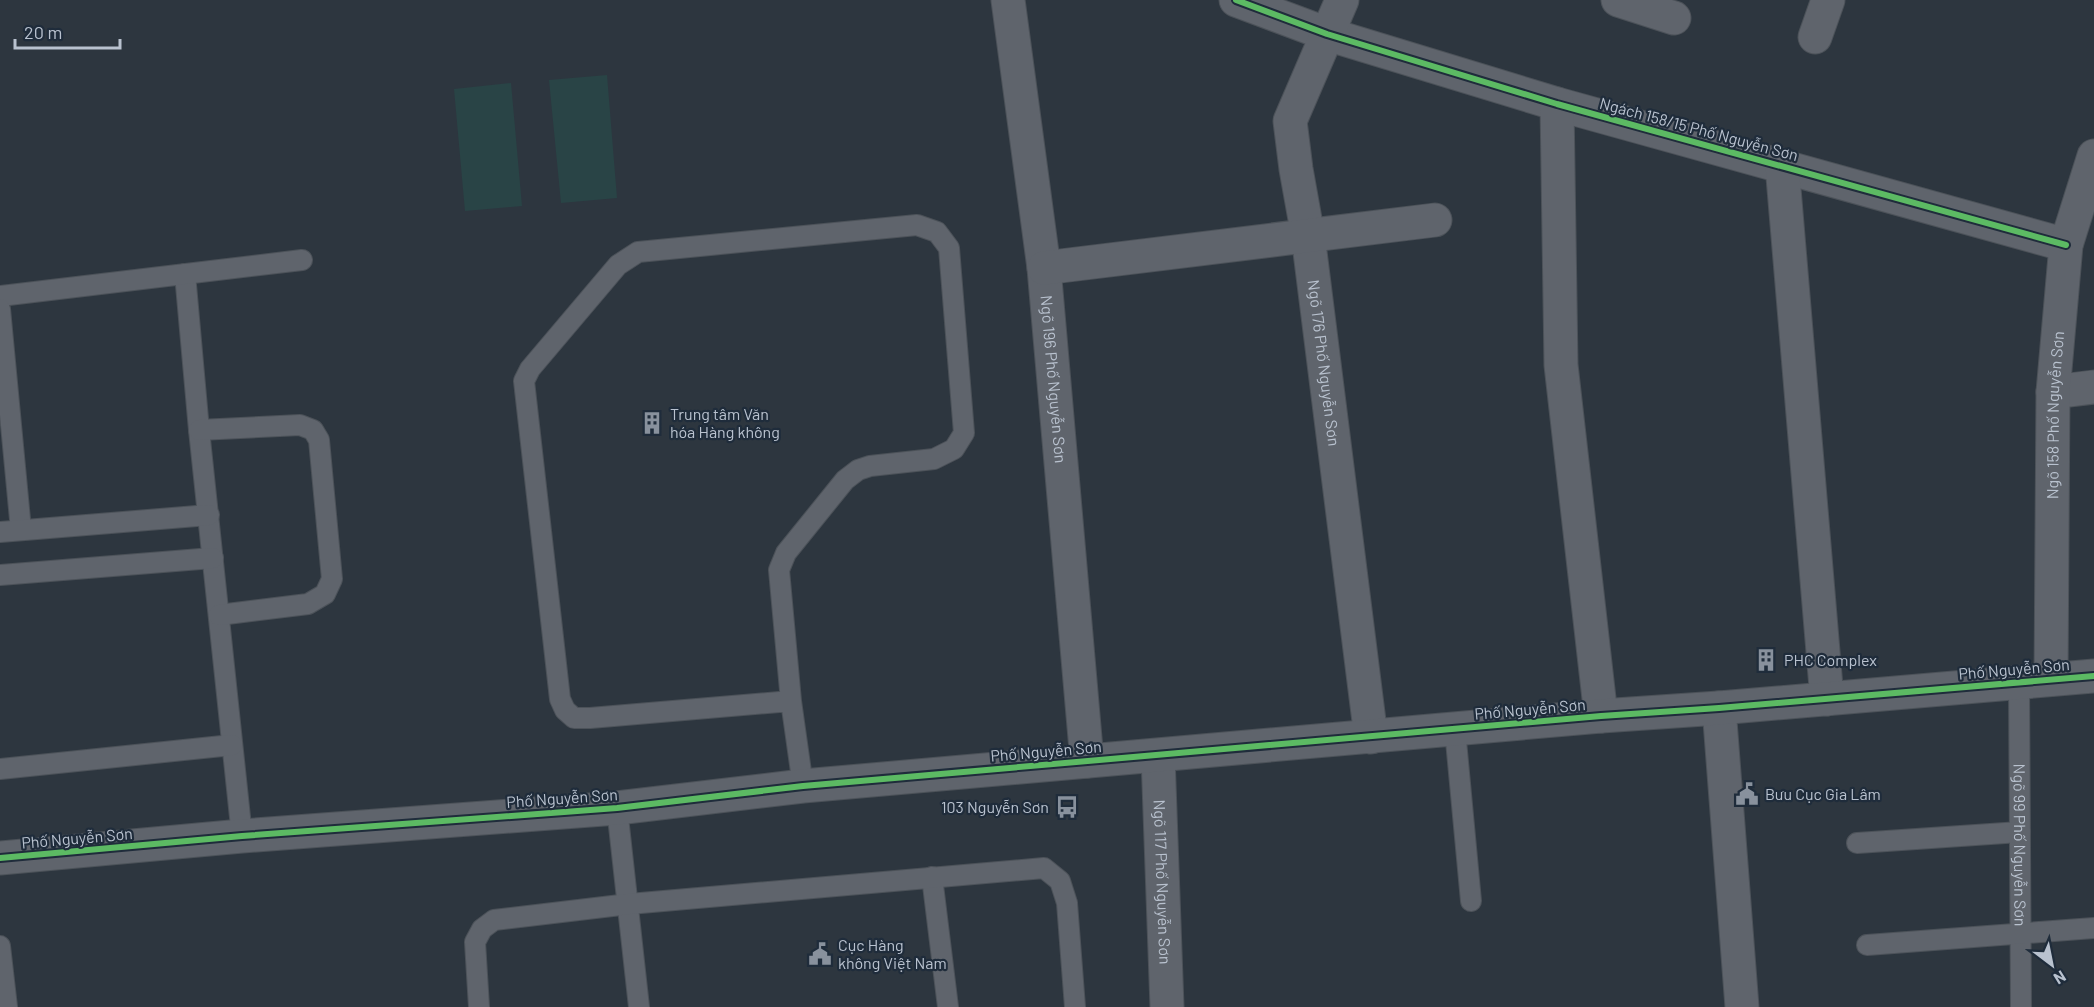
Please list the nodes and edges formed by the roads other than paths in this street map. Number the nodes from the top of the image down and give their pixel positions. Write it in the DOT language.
graph roads {
  1 [pos="1008,0"];
  2 [pos="1236,0"];
  3 [pos="1342,0"];
  4 [pos="1618,0"];
  5 [pos="1828,0"];
  6 [pos="1674,18"];
  7 [pos="1327,34"];
  8 [pos="1815,37"];
  9 [pos="1557,104"];
  10 [pos="2094,156"];
  11 [pos="1782,165"];
  12 [pos="1435,220"];
  13 [pos="1308,236"];
  14 [pos="2066,245"];
  15 [pos="302,260"];
  16 [pos="1044,268"];
  17 [pos="185,274"];
  18 [pos="0,296"];
  19 [pos="0,309"];
  20 [pos="2094,387"];
  21 [pos="2053,392"];
  22 [pos="199,430"];
  23 [pos="208,515"];
  24 [pos="21,530"];
  25 [pos="0,532"];
  26 [pos="213,558"];
  27 [pos="0,575"];
  28 [pos="219,615"];
  29 [pos="2094,676"];
  30 [pos="2051,679"];
  31 [pos="2019,683"];
  32 [pos="1827,699"];
  33 [pos="791,701"];
  34 [pos="1719,708"];
  35 [pos="1601,716"];
  36 [pos="1455,730"];
  37 [pos="1371,737"];
  38 [pos="232,745"];
  39 [pos="1158,756"];
  40 [pos="1087,761"];
  41 [pos="0,770"];
  42 [pos="803,786"];
  43 [pos="617,808"];
  44 [pos="2020,832"];
  45 [pos="242,836"];
  46 [pos="1857,843"];
  47 [pos="0,858"];
  48 [pos="932,877"];
  49 [pos="1471,901"];
  50 [pos="629,904"];
  51 [pos="2094,928"];
  52 [pos="2020,932"];
  53 [pos="1868,945"];
  54 [pos="0,946"];
  55 [pos="7,1007"];
  56 [pos="479,1007"];
  57 [pos="639,1007"];
  58 [pos="948,1007"];
  59 [pos="1075,1007"];
  60 [pos="1167,1007"];
  61 [pos="1742,1007"];
  62 [pos="2021,1007"];
  1 -- 16 [label="street, Ngõ 196 Phố Nguyễn Sơn"];
  2 -- 7 [label="street, Ngách 158/15 Phố Nguyễn Sơn"];
  3 -- 7 [label="street, Ngõ 176 Phố Nguyễn Sơn"];
  4 -- 6 [label="street"];
  5 -- 8 [label="street"];
  7 -- 9 [label="street, Ngách 158/15 Phố Nguyễn Sơn"];
  7 -- 13 [label="street, Ngõ 176 Phố Nguyễn Sơn"];
  9 -- 11 [label="street, Ngách 158/15 Phố Nguyễn Sơn"];
  9 -- 35 [label="street"];
  10 -- 14 [label="street, Ngõ 158 Phố Nguyễn Sơn"];
  11 -- 14 [label="street, Ngách 158/15 Phố Nguyễn Sơn"];
  11 -- 32 [label="street"];
  12 -- 13 [label="street"];
  13 -- 16 [label="street"];
  13 -- 37 [label="street, Ngõ 176 Phố Nguyễn Sơn"];
  14 -- 21 [label="street, Ngõ 158 Phố Nguyễn Sơn"];
  15 -- 17 [label="lane"];
  16 -- 40 [label="street, Ngõ 196 Phố Nguyễn Sơn"];
  17 -- 18 [label="lane"];
  17 -- 22 [label="lane"];
  19 -- 24 [label="lane"];
  20 -- 21 [label="street"];
  21 -- 30 [label="street, Ngõ 158 Phố Nguyễn Sơn"];
  22 -- 23 [label="lane"];
  22 -- 28 [label="lane"];
  23 -- 24 [label="lane"];
  23 -- 26 [label="lane"];
  24 -- 25 [label="lane"];
  26 -- 27 [label="lane"];
  26 -- 28 [label="lane"];
  28 -- 38 [label="lane"];
  29 -- 30 [label="street, Phố Nguyễn Sơn"];
  30 -- 31 [label="street, Phố Nguyễn Sơn"];
  31 -- 32 [label="street, Phố Nguyễn Sơn"];
  31 -- 44 [label="lane, Ngõ 99 Phố Nguyễn Sơn"];
  32 -- 34 [label="street, Phố Nguyễn Sơn"];
  33 -- 33 [label="lane"];
  33 -- 42 [label="lane"];
  34 -- 35 [label="street, Phố Nguyễn Sơn"];
  34 -- 61 [label="street"];
  35 -- 36 [label="street, Phố Nguyễn Sơn"];
  36 -- 37 [label="street, Phố Nguyễn Sơn"];
  36 -- 49 [label="lane"];
  37 -- 39 [label="street, Phố Nguyễn Sơn"];
  38 -- 41 [label="lane"];
  38 -- 45 [label="lane"];
  39 -- 40 [label="street, Phố Nguyễn Sơn"];
  39 -- 60 [label="street, Ngõ 117 Phố Nguyễn Sơn"];
  40 -- 42 [label="street, Phố Nguyễn Sơn"];
  42 -- 43 [label="street, Phố Nguyễn Sơn"];
  43 -- 45 [label="street, Phố Nguyễn Sơn"];
  43 -- 50 [label="lane"];
  44 -- 46 [label="lane"];
  44 -- 52 [label="lane, Ngõ 99 Phố Nguyễn Sơn"];
  45 -- 47 [label="street, Phố Nguyễn Sơn"];
  48 -- 50 [label="lane"];
  48 -- 58 [label="lane"];
  48 -- 59 [label="lane"];
  50 -- 56 [label="lane"];
  50 -- 57 [label="lane"];
  51 -- 52 [label="lane"];
  52 -- 53 [label="lane"];
  52 -- 62 [label="lane, Ngõ 99 Phố Nguyễn Sơn"];
  54 -- 55 [label="lane"];
}
